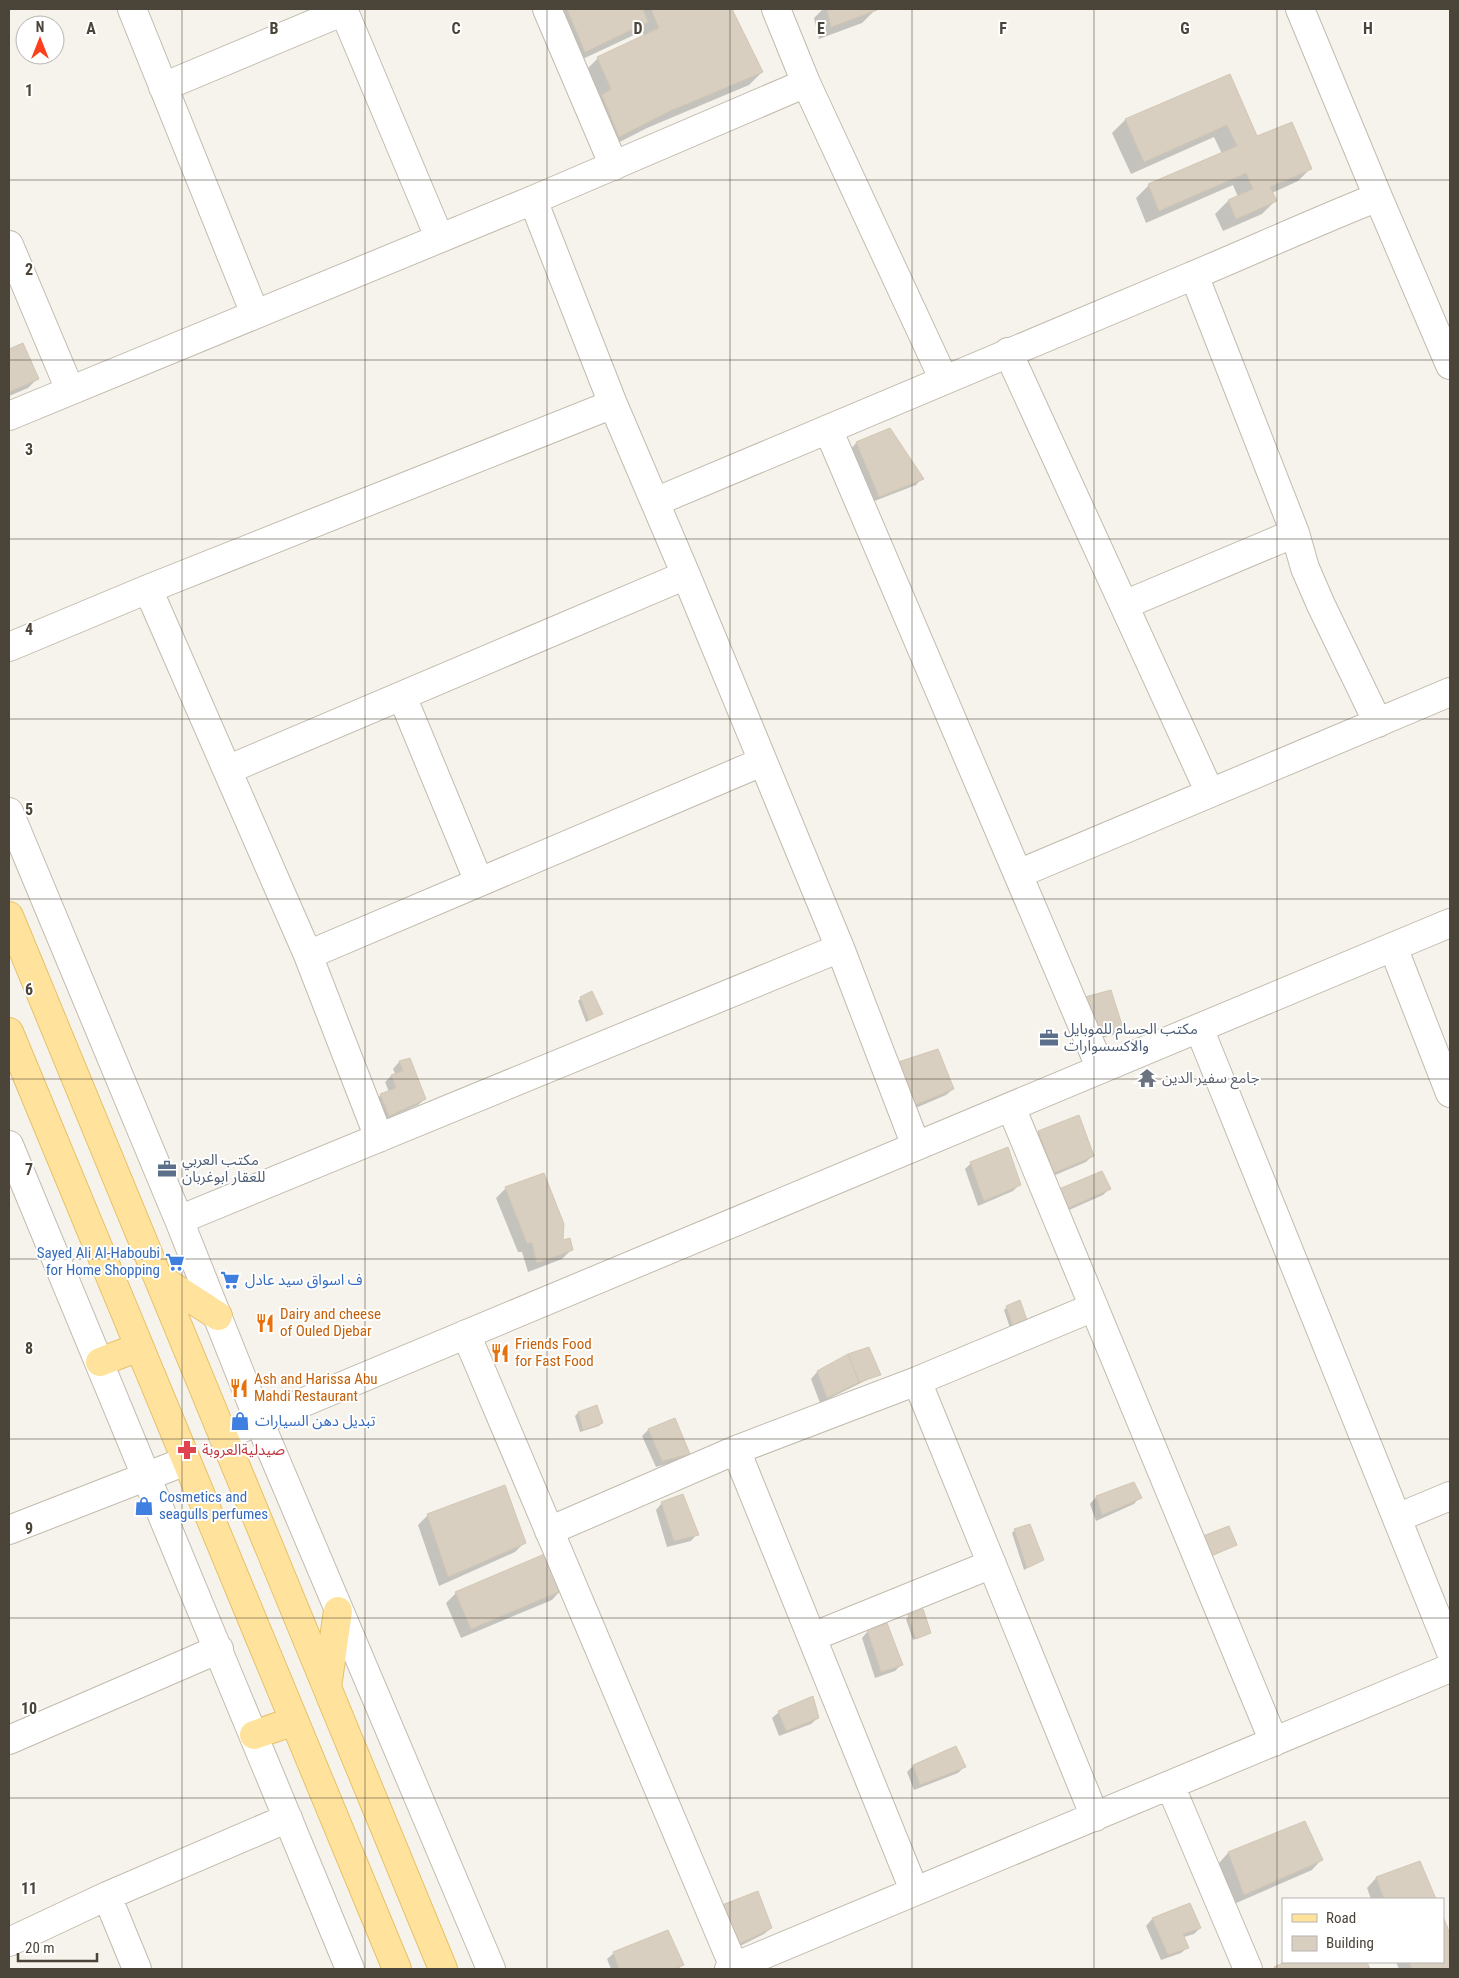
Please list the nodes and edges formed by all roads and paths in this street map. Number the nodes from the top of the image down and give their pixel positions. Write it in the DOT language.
graph roads {
  1 [pos="132,9"];
  2 [pos="547,9"];
  3 [pos="776,9"];
  4 [pos="1300,9"];
  5 [pos="343,10"];
  6 [pos="806,83"];
  7 [pos="163,87"];
  8 [pos="614,166"];
  9 [pos="1378,198"];
  10 [pos="533,200"];
  11 [pos="439,237"];
  12 [pos="9,245"];
  13 [pos="1194,275"];
  14 [pos="255,314"];
  15 [pos="1008,352"];
  16 [pos="1450,365"];
  17 [pos="944,380"];
  18 [pos="70,390"];
  19 [pos="613,404"];
  20 [pos="9,416"];
  21 [pos="828,429"];
  22 [pos="655,502"];
  23 [pos="1295,533"];
  24 [pos="686,575"];
  25 [pos="148,589"];
  26 [pos="1124,605"];
  27 [pos="9,647"];
  28 [pos="1450,692"];
  29 [pos="402,696"];
  30 [pos="1378,723"];
  31 [pos="762,762"];
  32 [pos="227,770"];
  33 [pos="1210,793"];
  34 [pos="9,812"];
  35 [pos="1018,874"];
  36 [pos="479,882"];
  37 [pos="9,916"];
  38 [pos="1450,923"];
  39 [pos="1393,947"];
  40 [pos="840,948"];
  41 [pos="308,955"];
  42 [pos="1199,1028"];
  43 [pos="11,1040"];
  44 [pos="1101,1070"];
  45 [pos="1450,1093"];
  46 [pos="1011,1107"];
  47 [pos="379,1138"];
  48 [pos="9,1145"];
  49 [pos="916,1146"];
  50 [pos="179,1220"];
  51 [pos="158,1277"];
  52 [pos="1094,1307"];
  53 [pos="218,1316"];
  54 [pos="466,1334"];
  55 [pos="139,1348"];
  56 [pos="100,1362"];
  57 [pos="917,1382"];
  58 [pos="259,1421"];
  59 [pos="223,1436"];
  60 [pos="736,1450"];
  61 [pos="186,1461"];
  62 [pos="147,1476"];
  63 [pos="1450,1496"];
  64 [pos="1397,1518"];
  65 [pos="9,1530"];
  66 [pos="549,1531"];
  67 [pos="992,1564"];
  68 [pos="338,1611"];
  69 [pos="812,1637"];
  70 [pos="219,1650"];
  71 [pos="1450,1650"];
  72 [pos="1450,1668"];
  73 [pos="327,1688"];
  74 [pos="294,1721"];
  75 [pos="254,1735"];
  76 [pos="9,1740"];
  77 [pos="1274,1742"];
  78 [pos="1170,1785"];
  79 [pos="1095,1817"];
  80 [pos="288,1818"];
  81 [pos="914,1890"];
  82 [pos="107,1896"];
  83 [pos="9,1942"];
  84 [pos="732,1968"];
  85 [pos="137,1969"];
  86 [pos="350,1969"];
  87 [pos="397,1969"];
  88 [pos="443,1969"];
  89 [pos="491,1969"];
  90 [pos="1248,1969"];
  1 -- 7 [label="street"];
  2 -- 8 [label="street"];
  3 -- 6 [label="street"];
  4 -- 9 [label="street"];
  5 -- 7 [label="street"];
  5 -- 11 [label="street"];
  6 -- 8 [label="street"];
  6 -- 17 [label="street"];
  7 -- 14 [label="street"];
  8 -- 10 [label="street"];
  9 -- 13 [label="street"];
  9 -- 16 [label="street"];
  10 -- 11 [label="street"];
  10 -- 19 [label="street"];
  11 -- 14 [label="street"];
  12 -- 18 [label="street"];
  13 -- 15 [label="street"];
  13 -- 23 [label="street"];
  14 -- 18 [label="street"];
  15 -- 17 [label="street"];
  15 -- 26 [label="street"];
  17 -- 21 [label="street"];
  18 -- 20 [label="street"];
  19 -- 22 [label="street"];
  19 -- 25 [label="street"];
  21 -- 22 [label="street"];
  21 -- 35 [label="street"];
  22 -- 24 [label="street"];
  23 -- 26 [label="street"];
  23 -- 30 [label="street"];
  24 -- 29 [label="street"];
  24 -- 31 [label="street"];
  25 -- 27 [label="street"];
  25 -- 32 [label="street"];
  26 -- 33 [label="street"];
  28 -- 30 [label="street"];
  29 -- 32 [label="street"];
  29 -- 36 [label="street"];
  30 -- 33 [label="street"];
  31 -- 36 [label="street"];
  31 -- 40 [label="street"];
  32 -- 41 [label="street"];
  33 -- 35 [label="street"];
  34 -- 50 [label="street"];
  35 -- 44 [label="street"];
  36 -- 41 [label="street"];
  37 -- 51 [label="main road"];
  38 -- 39 [label="street"];
  39 -- 42 [label="street"];
  39 -- 45 [label="street"];
  40 -- 47 [label="street"];
  40 -- 49 [label="street"];
  41 -- 47 [label="street"];
  42 -- 44 [label="street"];
  42 -- 64 [label="street"];
  43 -- 55 [label="main road"];
  44 -- 46 [label="street"];
  46 -- 49 [label="street"];
  46 -- 52 [label="street"];
  47 -- 50 [label="street"];
  48 -- 56 [label="street"];
  49 -- 54 [label="street"];
  50 -- 53 [label="street"];
  51 -- 53 [label="main road"];
  51 -- 59 [label="main road"];
  52 -- 57 [label="street"];
  52 -- 77 [label="street"];
  53 -- 58 [label="street"];
  54 -- 58 [label="street"];
  54 -- 66 [label="street"];
  55 -- 56 [label="main road"];
  55 -- 61 [label="main road"];
  56 -- 62 [label="street"];
  57 -- 60 [label="street"];
  57 -- 67 [label="street"];
  58 -- 59 [label="street"];
  58 -- 68 [label="street"];
  59 -- 73 [label="main road"];
  60 -- 66 [label="street"];
  60 -- 69 [label="street"];
  61 -- 62 [label="street"];
  61 -- 74 [label="main road"];
  62 -- 65 [label="street"];
  62 -- 70 [label="street"];
  63 -- 64 [label="street"];
  64 -- 71 [label="street"];
  66 -- 84 [label="street"];
  67 -- 69 [label="street"];
  67 -- 79 [label="street"];
  68 -- 73 [label="main road"];
  68 -- 89 [label="street"];
  69 -- 81 [label="street"];
  70 -- 75 [label="street"];
  70 -- 76 [label="street"];
  72 -- 77 [label="street"];
  73 -- 88 [label="main road"];
  74 -- 75 [label="main road"];
  74 -- 87 [label="main road"];
  75 -- 80 [label="street"];
  77 -- 78 [label="street"];
  78 -- 79 [label="street"];
  78 -- 90 [label="street"];
  79 -- 81 [label="street"];
  80 -- 82 [label="street"];
  80 -- 86 [label="street"];
  81 -- 84 [label="street"];
  82 -- 83 [label="street"];
  82 -- 85 [label="street"];
}
